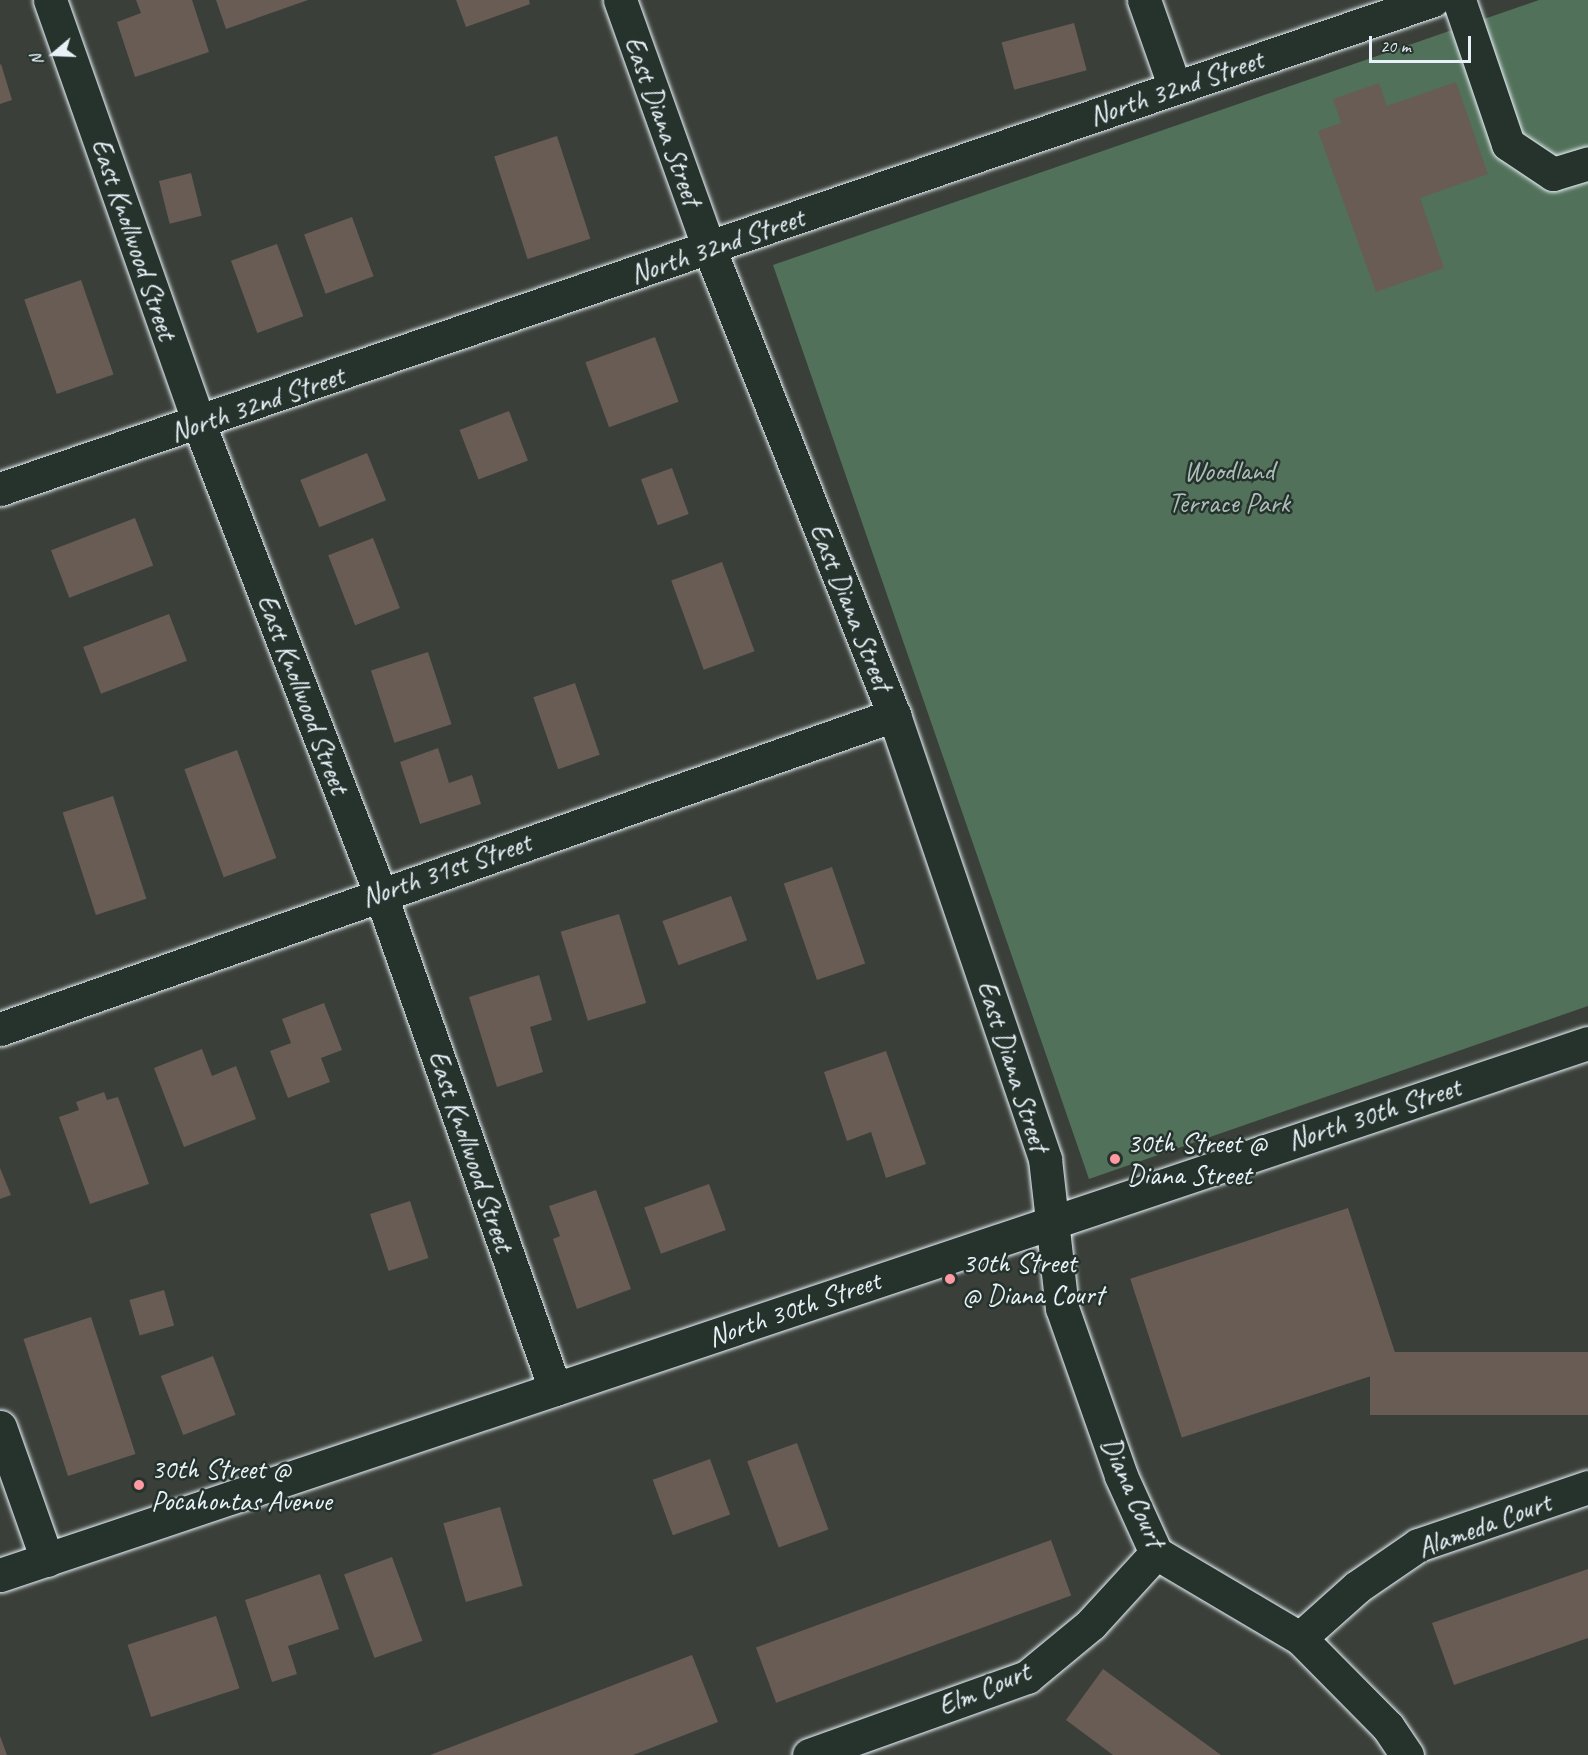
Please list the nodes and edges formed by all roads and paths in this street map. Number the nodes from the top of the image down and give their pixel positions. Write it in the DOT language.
graph roads {
  1 [pos="50,0"];
  2 [pos="620,0"];
  3 [pos="1144,0"];
  4 [pos="1433,0"];
  5 [pos="1459,0"];
  6 [pos="1174,88"];
  7 [pos="1588,163"];
  8 [pos="709,248"];
  9 [pos="199,424"];
  10 [pos="0,489"];
  11 [pos="894,715"];
  12 [pos="380,893"];
  13 [pos="0,1029"];
  14 [pos="1588,1043"];
  15 [pos="1049,1224"];
  16 [pos="555,1389"];
  17 [pos="0,1427"];
  18 [pos="1588,1487"];
  19 [pos="1156,1553"];
  20 [pos="47,1560"];
  21 [pos="0,1575"];
  22 [pos="1300,1638"];
  23 [pos="809,1755"];
  24 [pos="1407,1755"];
  1 -- 9 [label="street, East Knollwood Street"];
  2 -- 8 [label="street, East Diana Street"];
  3 -- 6 [label="street"];
  4 -- 6 [label="street, North 32nd Street"];
  5 -- 7 [label="street"];
  6 -- 8 [label="street, North 32nd Street"];
  8 -- 9 [label="street, North 32nd Street"];
  8 -- 11 [label="street, East Diana Street"];
  9 -- 10 [label="street, North 32nd Street"];
  9 -- 12 [label="street, East Knollwood Street"];
  11 -- 12 [label="street, North 31st Street"];
  11 -- 15 [label="street, East Diana Street"];
  12 -- 13 [label="street, North 31st Street"];
  12 -- 16 [label="street, East Knollwood Street"];
  14 -- 15 [label="street, North 30th Street"];
  15 -- 16 [label="street, North 30th Street"];
  15 -- 19 [label="street, Diana Court"];
  16 -- 20 [label="street, North 30th Street"];
  17 -- 20 [label="street"];
  18 -- 22 [label="street, Alameda Court"];
  19 -- 22 [label="street, Diana Court"];
  19 -- 23 [label="street, Elm Court"];
  20 -- 21 [label="street, North 30th Street"];
  22 -- 24 [label="street, Diana Court"];
}
